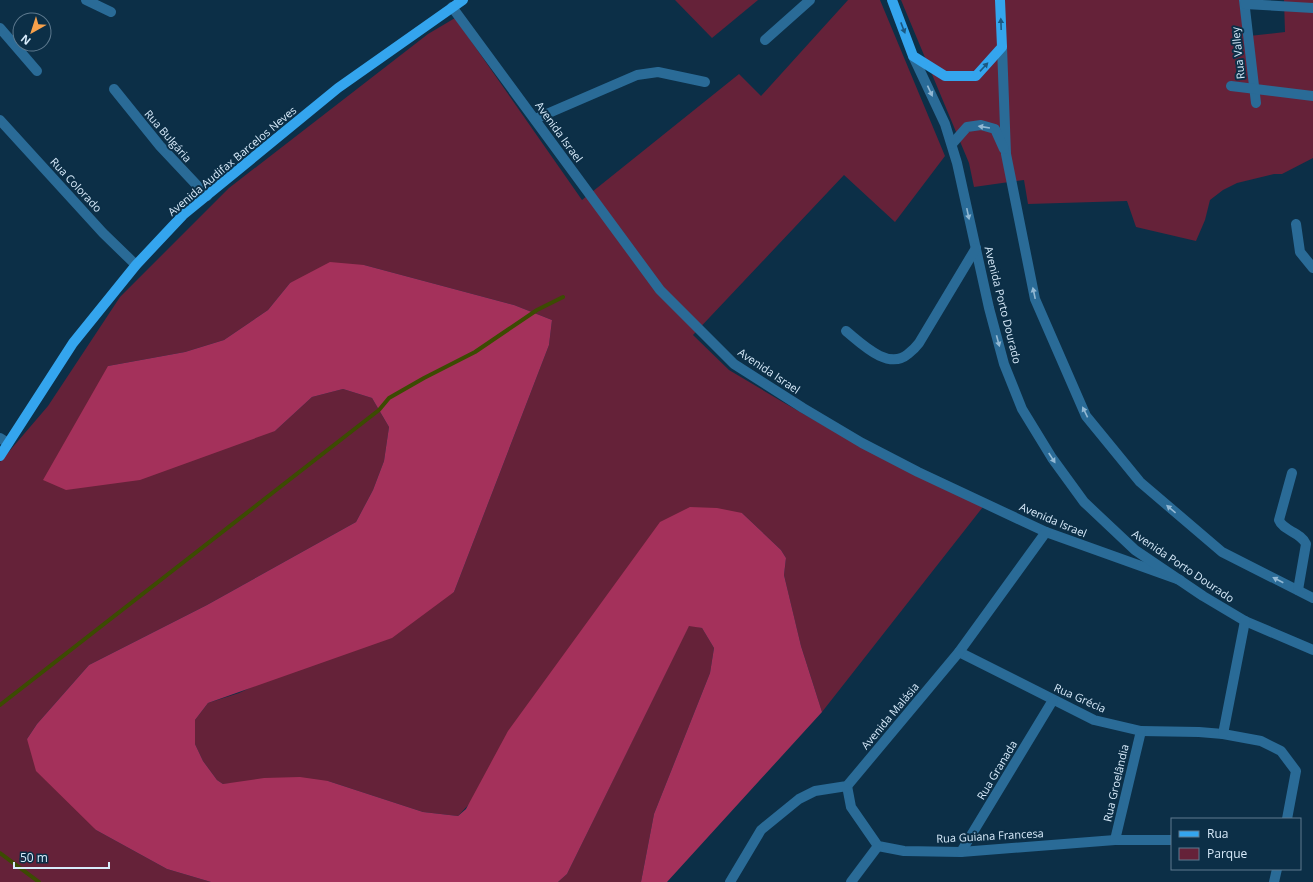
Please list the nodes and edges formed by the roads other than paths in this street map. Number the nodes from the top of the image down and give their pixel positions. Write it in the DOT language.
graph roads {
  1 [pos="86,0"];
  2 [pos="810,0"];
  3 [pos="892,0"];
  4 [pos="1000,0"];
  5 [pos="459,2"];
  6 [pos="1244,2"];
  7 [pos="1313,8"];
  8 [pos="111,12"];
  9 [pos="0,28"];
  10 [pos="765,40"];
  11 [pos="1002,48"];
  12 [pos="913,56"];
  13 [pos="37,71"];
  14 [pos="705,82"];
  15 [pos="1231,86"];
  16 [pos="1254,88"];
  17 [pos="114,89"];
  18 [pos="1313,96"];
  19 [pos="1256,103"];
  20 [pos="535,119"];
  21 [pos="0,120"];
  22 [pos="952,144"];
  23 [pos="1006,154"];
  24 [pos="206,196"];
  25 [pos="1296,224"];
  26 [pos="976,248"];
  27 [pos="136,265"];
  28 [pos="1313,268"];
  29 [pos="846,331"];
  30 [pos="4,441"];
  31 [pos="0,456"];
  32 [pos="1292,473"];
  33 [pos="1046,532"];
  34 [pos="1180,580"];
  35 [pos="1298,590"];
  36 [pos="1313,598"];
  37 [pos="1245,621"];
  38 [pos="1313,650"];
  39 [pos="959,652"];
  40 [pos="1053,700"];
  41 [pos="1140,731"];
  42 [pos="1223,734"];
  43 [pos="847,786"];
  44 [pos="1287,818"];
  45 [pos="1115,840"];
  46 [pos="1171,840"];
  47 [pos="878,846"];
  48 [pos="961,852"];
  49 [pos="1277,870"];
  50 [pos="730,882"];
  51 [pos="851,882"];
  52 [pos="1274,882"];
  1 -- 8 [label="street"];
  2 -- 10 [label="street"];
  3 -- 12 [label="main road, Avenida Porto Dourado, one-way"];
  11 -- 4 [label="main road, one-way"];
  5 -- 20 [label="street, Avenida Israel"];
  5 -- 24 [label="main road, Avenida Audifax Barcelos Neves"];
  6 -- 7 [label="street"];
  6 -- 16 [label="street, Rua Valley"];
  9 -- 13 [label="street"];
  12 -- 11 [label="main road, one-way"];
  11 -- 23 [label="street"];
  12 -- 22 [label="street, Avenida Porto Dourado, one-way"];
  14 -- 20 [label="street"];
  15 -- 16 [label="street"];
  16 -- 18 [label="street"];
  16 -- 19 [label="street, Rua Valley"];
  17 -- 24 [label="street, Rua Bulgária"];
  20 -- 33 [label="street, Avenida Israel"];
  21 -- 27 [label="street, Rua Colorado"];
  23 -- 22 [label="street, one-way"];
  22 -- 26 [label="street, Avenida Porto Dourado, one-way"];
  35 -- 23 [label="street, one-way"];
  24 -- 27 [label="main road, Avenida Audifax Barcelos Neves"];
  25 -- 28 [label="street"];
  26 -- 29 [label="street"];
  26 -- 34 [label="street, Avenida Porto Dourado, one-way"];
  27 -- 30 [label="main road, Avenida Audifax Barcelos Neves"];
  30 -- 31 [label="main road, Avenida Audifax Barcelos Neves"];
  32 -- 35 [label="street"];
  33 -- 34 [label="street, Avenida Israel"];
  33 -- 39 [label="street, Avenida Malásia"];
  34 -- 37 [label="street, Avenida Porto Dourado"];
  35 -- 36 [label="street"];
  37 -- 38 [label="street, Avenida Porto Dourado"];
  37 -- 42 [label="street"];
  39 -- 40 [label="street, Rua Grécia"];
  39 -- 43 [label="street, Avenida Malásia"];
  40 -- 41 [label="street, Rua Grécia"];
  40 -- 48 [label="street, Rua Granada"];
  41 -- 42 [label="street, Rua Grécia"];
  41 -- 45 [label="street, Rua Groelândia"];
  42 -- 44 [label="street, Rua Grécia"];
  43 -- 47 [label="street"];
  43 -- 50 [label="street"];
  45 -- 46 [label="street, Rua Guiana Francesa"];
  45 -- 48 [label="street, Rua Guiana Francesa"];
  47 -- 48 [label="street, Rua Guiana Francesa"];
  47 -- 51 [label="street"];
  49 -- 52 [label="street"];
}
